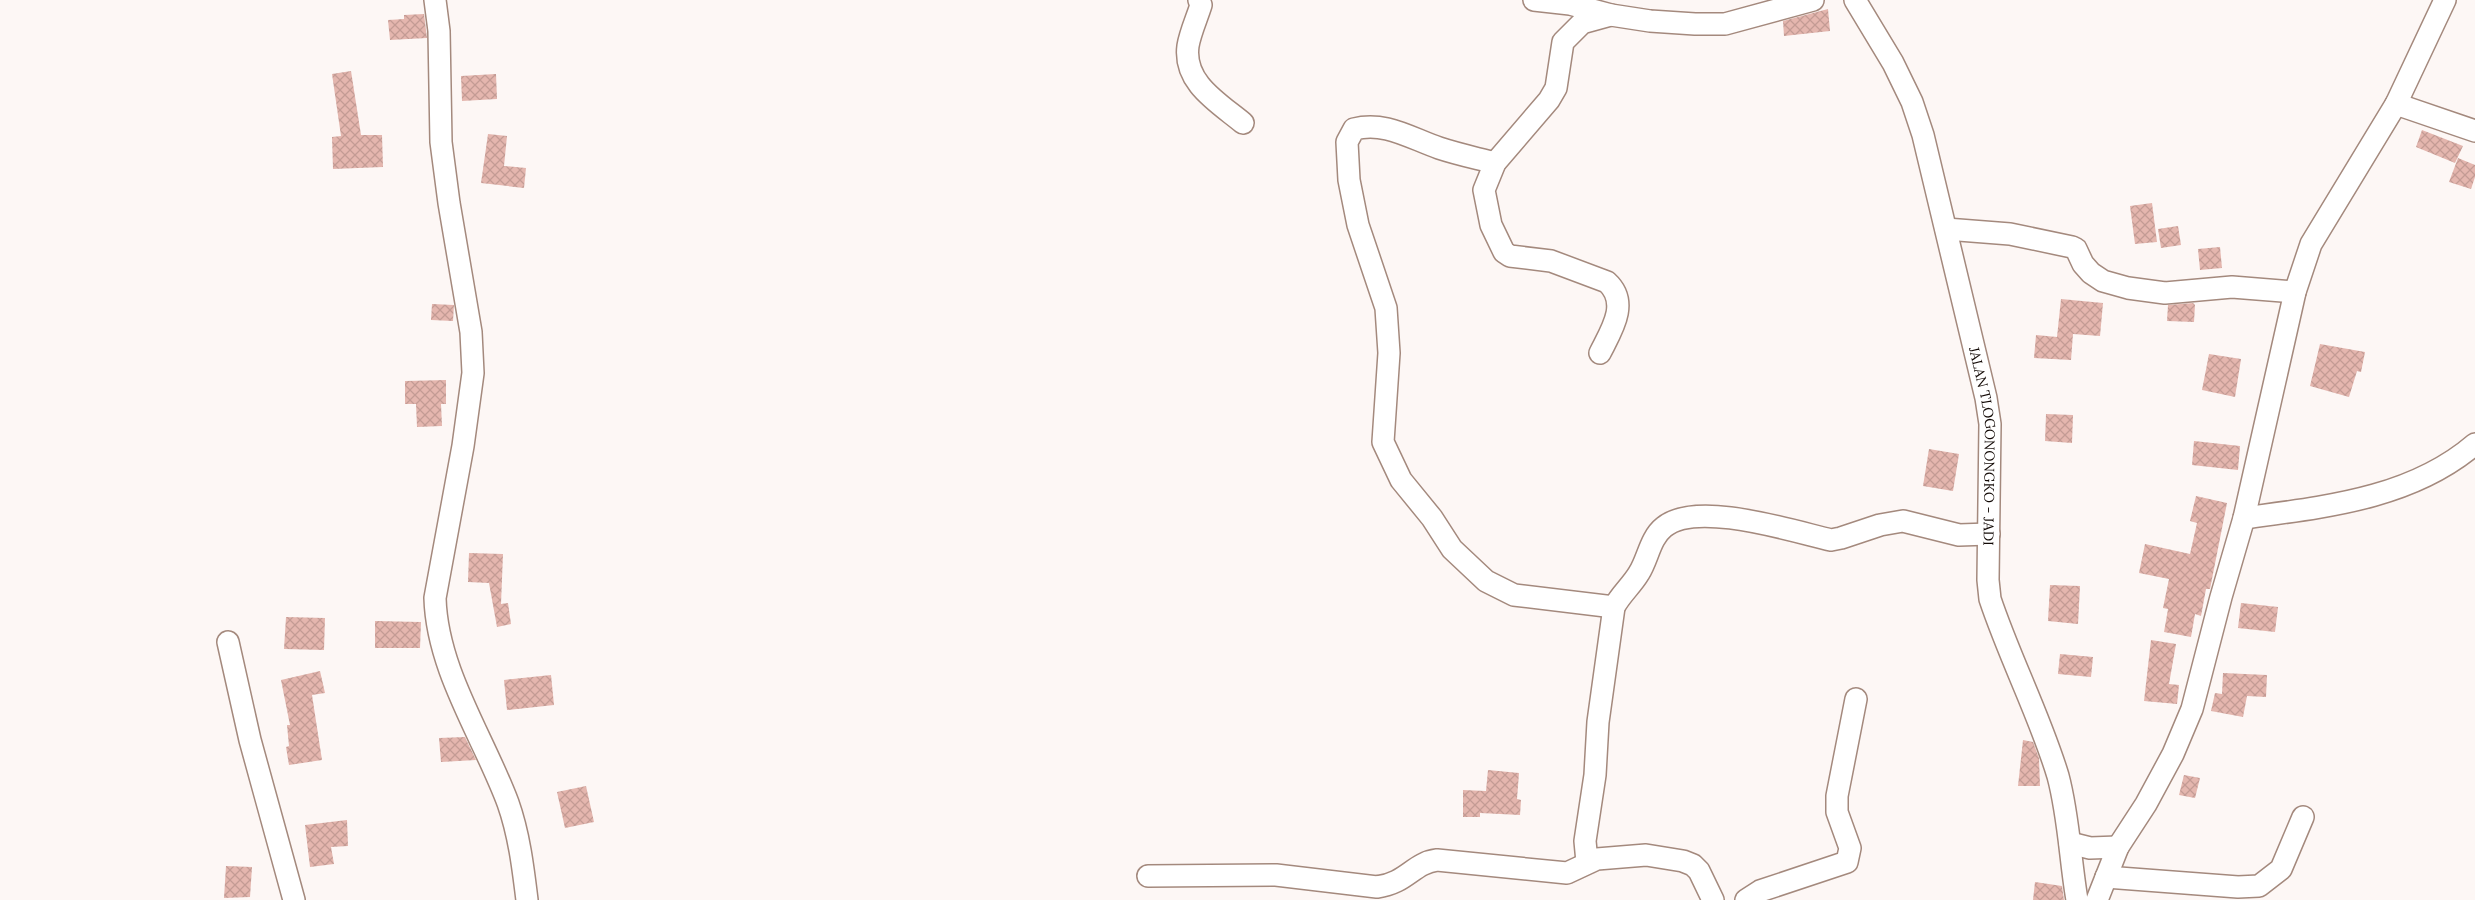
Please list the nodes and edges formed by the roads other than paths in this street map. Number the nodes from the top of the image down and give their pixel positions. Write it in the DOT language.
graph roads {
  1 [pos="435,0"];
  2 [pos="1199,0"];
  3 [pos="1534,0"];
  4 [pos="1813,0"];
  5 [pos="1855,0"];
  6 [pos="2445,0"];
  7 [pos="1611,15"];
  8 [pos="2396,104"];
  9 [pos="1244,123"];
  10 [pos="2475,131"];
  11 [pos="1495,163"];
  12 [pos="1946,229"];
  13 [pos="2295,292"];
  14 [pos="1600,354"];
  15 [pos="2475,444"];
  16 [pos="2244,518"];
  17 [pos="1989,534"];
  18 [pos="1614,607"];
  19 [pos="228,642"];
  20 [pos="1856,699"];
  21 [pos="2304,817"];
  22 [pos="2070,843"];
  23 [pos="2118,848"];
  24 [pos="1588,862"];
  25 [pos="1148,876"];
  26 [pos="2106,877"];
  27 [pos="294,900"];
  28 [pos="528,900"];
  29 [pos="1713,900"];
  30 [pos="1746,900"];
  31 [pos="2077,900"];
  32 [pos="2097,900"];
  1 -- 28 [label="street"];
  2 -- 9 [label="street"];
  3 -- 7 [label="street"];
  4 -- 7 [label="street"];
  5 -- 12 [label="street, JALAN TLOGONONGKO - JADI"];
  6 -- 8 [label="street"];
  7 -- 11 [label="street"];
  8 -- 10 [label="street"];
  8 -- 13 [label="street"];
  11 -- 14 [label="street"];
  11 -- 18 [label="street"];
  12 -- 13 [label="street"];
  12 -- 17 [label="street, JALAN TLOGONONGKO - JADI"];
  13 -- 16 [label="street"];
  15 -- 16 [label="street"];
  16 -- 23 [label="street"];
  17 -- 18 [label="street"];
  17 -- 22 [label="street, JALAN TLOGONONGKO - JADI"];
  18 -- 24 [label="street"];
  19 -- 27 [label="street"];
  20 -- 30 [label="street"];
  21 -- 26 [label="street"];
  22 -- 23 [label="street"];
  22 -- 31 [label="street, JALAN TLOGONONGKO - JADI"];
  23 -- 26 [label="street"];
  24 -- 25 [label="street"];
  24 -- 29 [label="street"];
  26 -- 32 [label="street"];
}
